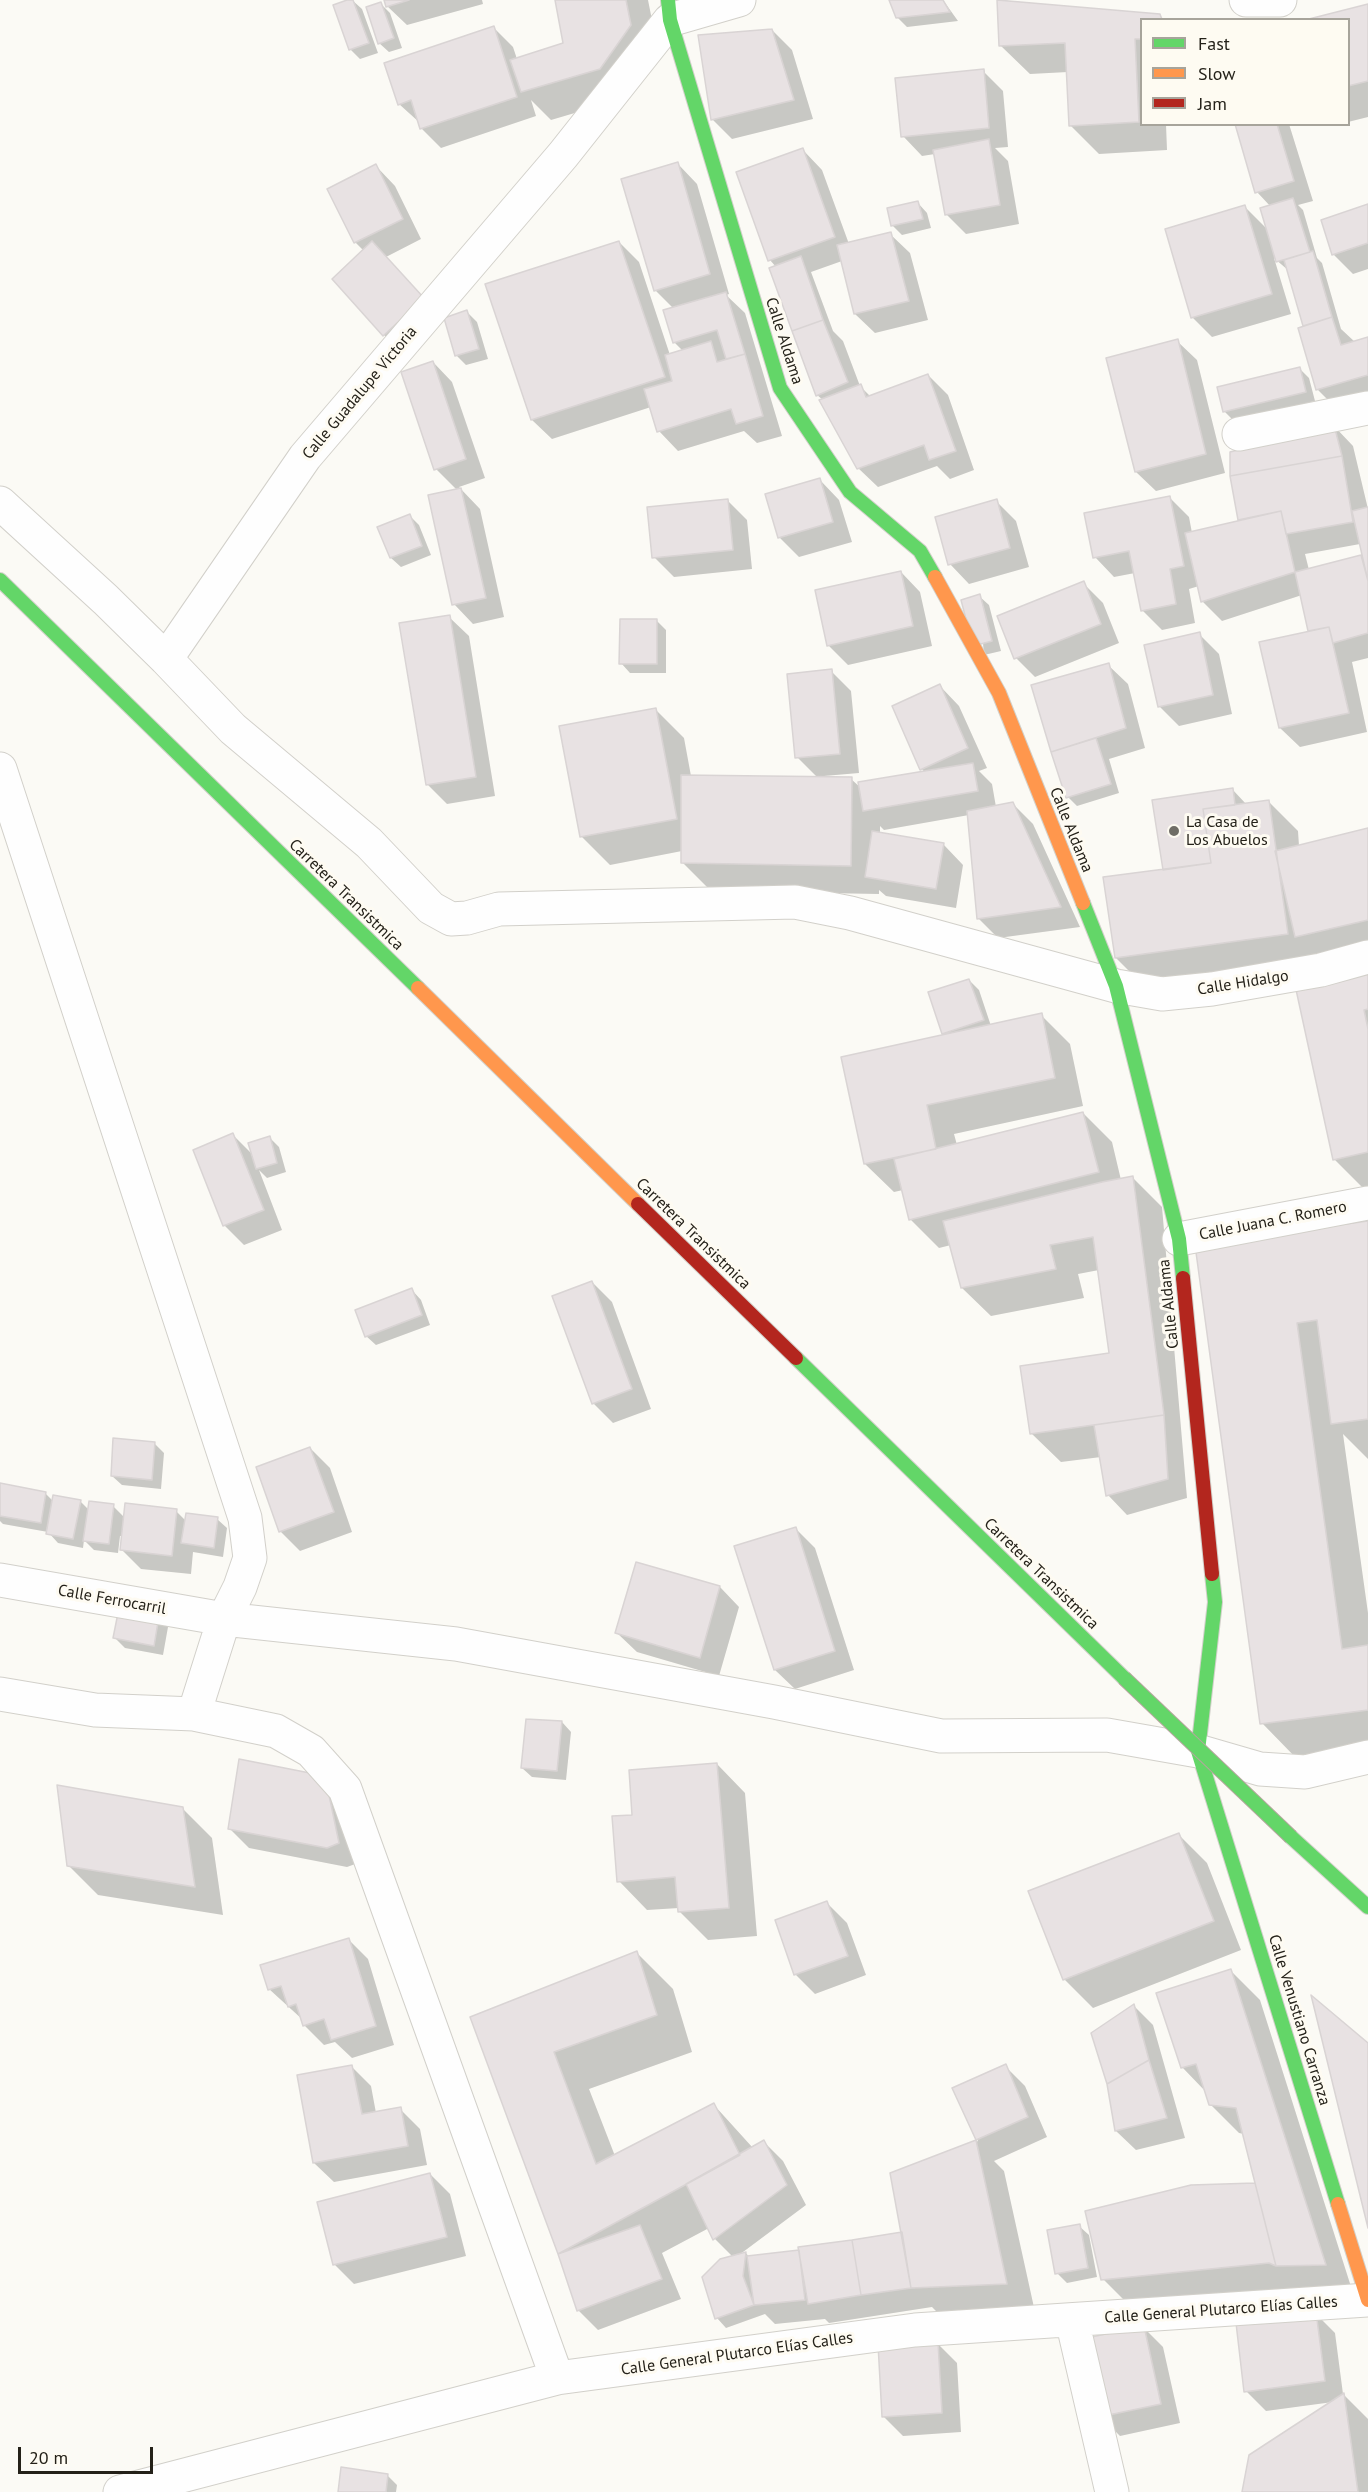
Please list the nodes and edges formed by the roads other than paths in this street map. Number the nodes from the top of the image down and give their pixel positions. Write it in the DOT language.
graph roads {
  1 [pos="740,0"];
  2 [pos="1246,0"];
  3 [pos="1280,0"];
  4 [pos="669,10"];
  5 [pos="1368,408"];
  6 [pos="1239,434"];
  7 [pos="0,503"];
  8 [pos="0,580"];
  9 [pos="166,659"];
  10 [pos="0,769"];
  11 [pos="1368,957"];
  12 [pos="1116,986"];
  13 [pos="1368,1203"];
  14 [pos="1179,1239"];
  15 [pos="0,1581"];
  16 [pos="224,1618"];
  17 [pos="0,1694"];
  18 [pos="194,1714"];
  19 [pos="1198,1751"];
  20 [pos="1368,1757"];
  21 [pos="1368,1907"];
  22 [pos="1368,2300"];
  23 [pos="1072,2320"];
  24 [pos="556,2378"];
  25 [pos="120,2492"];
  26 [pos="1112,2492"];
  1 -- 4 [label="street"];
  2 -- 3 [label="street"];
  4 -- 9 [label="street, Calle Guadalupe Victoria"];
  4 -- 12 [label="street, Calle Aldama"];
  5 -- 6 [label="street"];
  7 -- 9 [label="street"];
  8 -- 21 [label="street, Carretera Transistmica, bridge"];
  9 -- 12 [label="street, Calle Hidalgo"];
  10 -- 16 [label="street"];
  11 -- 12 [label="street, Calle Hidalgo"];
  12 -- 14 [label="street, Calle Aldama"];
  13 -- 14 [label="street, Calle Juana C. Romero"];
  14 -- 19 [label="street, Calle Aldama"];
  15 -- 16 [label="street, Calle Ferrocarril"];
  16 -- 18 [label="street"];
  16 -- 19 [label="street, Calle Ferrocarril"];
  17 -- 18 [label="street"];
  18 -- 24 [label="street"];
  19 -- 20 [label="street"];
  19 -- 22 [label="street, Calle Venustiano Carranza"];
  22 -- 23 [label="street, Calle General Plutarco Elías Calles"];
  23 -- 24 [label="street, Calle General Plutarco Elías Calles"];
  23 -- 26 [label="street"];
  24 -- 25 [label="street, Calle General Plutarco Elías Calles"];
}
